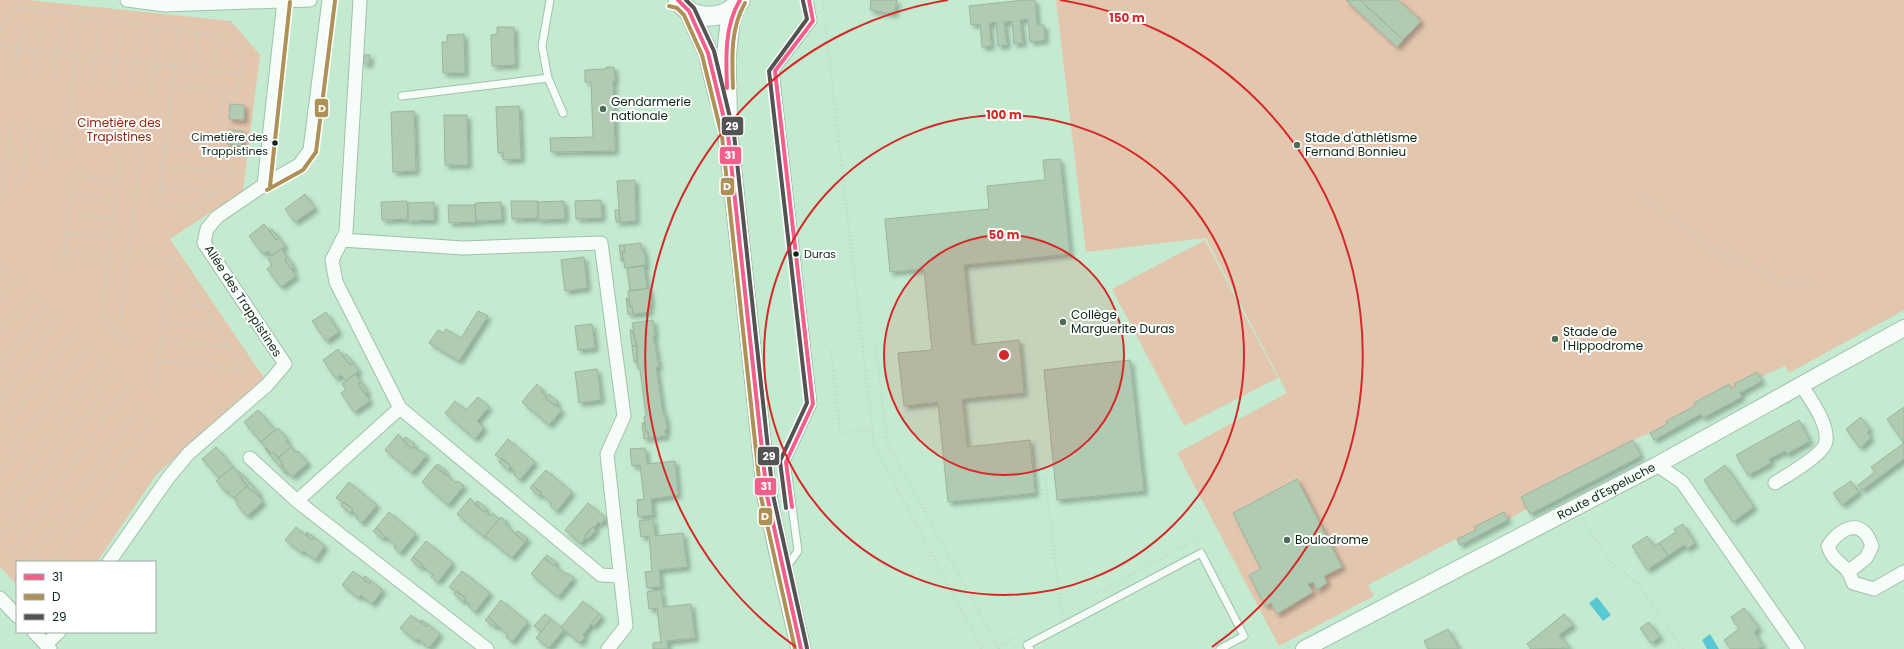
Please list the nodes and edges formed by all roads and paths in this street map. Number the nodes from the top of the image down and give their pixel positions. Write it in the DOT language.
graph roads {
  1 [pos="127,0"];
  2 [pos="310,0"];
  3 [pos="329,0"];
  4 [pos="360,0"];
  5 [pos="550,0"];
  6 [pos="809,0"];
  7 [pos="823,0"];
  8 [pos="284,1"];
  9 [pos="738,3"];
  10 [pos="680,4"];
  11 [pos="81,16"];
  12 [pos="41,24"];
  13 [pos="21,26"];
  14 [pos="60,26"];
  15 [pos="160,28"];
  16 [pos="179,30"];
  17 [pos="100,31"];
  18 [pos="119,32"];
  19 [pos="198,33"];
  20 [pos="139,34"];
  21 [pos="0,36"];
  22 [pos="218,36"];
  23 [pos="0,46"];
  24 [pos="19,48"];
  25 [pos="37,50"];
  26 [pos="58,53"];
  27 [pos="76,55"];
  28 [pos="96,57"];
  29 [pos="115,59"];
  30 [pos="135,62"];
  31 [pos="155,64"];
  32 [pos="174,67"];
  33 [pos="193,69"];
  34 [pos="214,71"];
  35 [pos="16,74"];
  36 [pos="240,74"];
  37 [pos="34,76"];
  38 [pos="548,78"];
  39 [pos="54,79"];
  40 [pos="93,84"];
  41 [pos="172,85"];
  42 [pos="112,86"];
  43 [pos="132,87"];
  44 [pos="238,93"];
  45 [pos="402,96"];
  46 [pos="150,102"];
  47 [pos="563,113"];
  48 [pos="10,124"];
  49 [pos="28,126"];
  50 [pos="49,129"];
  51 [pos="728,135"];
  52 [pos="142,144"];
  53 [pos="165,146"];
  54 [pos="122,148"];
  55 [pos="214,151"];
  56 [pos="64,154"];
  57 [pos="162,166"];
  58 [pos="43,168"];
  59 [pos="231,172"];
  60 [pos="77,176"];
  61 [pos="72,180"];
  62 [pos="118,180"];
  63 [pos="20,182"];
  64 [pos="264,185"];
  65 [pos="161,187"];
  66 [pos="3,193"];
  67 [pos="215,193"];
  68 [pos="70,194"];
  69 [pos="1642,197"];
  70 [pos="116,200"];
  71 [pos="68,214"];
  72 [pos="114,219"];
  73 [pos="66,233"];
  74 [pos="112,238"];
  75 [pos="342,240"];
  76 [pos="64,253"];
  77 [pos="140,254"];
  78 [pos="109,258"];
  79 [pos="174,260"];
  80 [pos="6,266"];
  81 [pos="63,267"];
  82 [pos="0,273"];
  83 [pos="22,278"];
  84 [pos="1813,286"];
  85 [pos="38,292"];
  86 [pos="48,301"];
  87 [pos="0,302"];
  88 [pos="167,302"];
  89 [pos="205,306"];
  90 [pos="61,314"];
  91 [pos="165,322"];
  92 [pos="218,327"];
  93 [pos="1904,328"];
  94 [pos="77,330"];
  95 [pos="0,334"];
  96 [pos="118,339"];
  97 [pos="162,340"];
  98 [pos="129,342"];
  99 [pos="90,344"];
  100 [pos="876,345"];
  101 [pos="230,347"];
  102 [pos="832,351"];
  103 [pos="104,359"];
  104 [pos="159,360"];
  105 [pos="0,368"];
  106 [pos="116,372"];
  107 [pos="129,386"];
  108 [pos="1802,386"];
  109 [pos="157,390"];
  110 [pos="142,402"];
  111 [pos="0,403"];
  112 [pos="400,408"];
  113 [pos="155,416"];
  114 [pos="872,429"];
  115 [pos="0,438"];
  116 [pos="250,458"];
  117 [pos="1657,465"];
  118 [pos="0,471"];
  119 [pos="1045,478"];
  120 [pos="1775,483"];
  121 [pos="297,501"];
  122 [pos="0,507"];
  123 [pos="1574,508"];
  124 [pos="0,535"];
  125 [pos="9,555"];
  126 [pos="31,561"];
  127 [pos="54,561"];
  128 [pos="110,561"];
  129 [pos="783,572"];
  130 [pos="1848,572"];
  131 [pos="1904,572"];
  132 [pos="620,576"];
  133 [pos="0,598"];
  134 [pos="1062,612"];
  135 [pos="16,615"];
  136 [pos="35,633"];
  137 [pos="58,633"];
  138 [pos="1324,644"];
  139 [pos="48,646"];
  140 [pos="487,649"];
  141 [pos="608,649"];
  142 [pos="801,649"];
  143 [pos="982,649"];
  144 [pos="999,649"];
  145 [pos="1030,649"];
  146 [pos="1220,649"];
  147 [pos="1304,649"];
  148 [pos="1683,649"];
  149 [pos="1798,649"];
  1 -- 8 [label="street"];
  2 -- 8 [label="street"];
  3 -- 64 [label="street, Allée des Trappistines"];
  4 -- 75 [label="street"];
  5 -- 38 [label="lane"];
  6 -- 129 [label="lane"];
  7 -- 114 [label="path"];
  8 -- 64 [label="street"];
  9 -- 10 [label="main road"];
  9 -- 51 [label="main road"];
  10 -- 51 [label="main road"];
  11 -- 15 [label="path"];
  11 -- 21 [label="path"];
  11 -- 27 [label="path"];
  12 -- 25 [label="path"];
  13 -- 24 [label="path"];
  14 -- 26 [label="path"];
  15 -- 16 [label="path"];
  15 -- 31 [label="path"];
  16 -- 19 [label="path"];
  16 -- 32 [label="path"];
  17 -- 28 [label="path"];
  18 -- 29 [label="path"];
  19 -- 22 [label="path"];
  19 -- 33 [label="path"];
  20 -- 30 [label="path"];
  22 -- 34 [label="path"];
  22 -- 36 [label="path"];
  23 -- 24 [label="path"];
  24 -- 25 [label="path"];
  24 -- 35 [label="path"];
  25 -- 26 [label="path"];
  25 -- 37 [label="path"];
  26 -- 27 [label="path"];
  26 -- 39 [label="path"];
  27 -- 28 [label="path"];
  27 -- 56 [label="path"];
  28 -- 29 [label="path"];
  28 -- 40 [label="path"];
  29 -- 30 [label="path"];
  29 -- 42 [label="path"];
  30 -- 31 [label="path"];
  30 -- 43 [label="path"];
  31 -- 32 [label="path"];
  31 -- 46 [label="path"];
  32 -- 33 [label="path"];
  32 -- 41 [label="path"];
  33 -- 34 [label="path"];
  34 -- 36 [label="path"];
  36 -- 44 [label="path"];
  38 -- 45 [label="lane"];
  38 -- 47 [label="lane"];
  41 -- 44 [label="path"];
  41 -- 53 [label="path"];
  44 -- 55 [label="path"];
  48 -- 66 [label="path"];
  49 -- 63 [label="path"];
  50 -- 58 [label="path"];
  51 -- 129 [label="main road"];
  52 -- 96 [label="path"];
  53 -- 55 [label="path"];
  53 -- 57 [label="path"];
  54 -- 62 [label="path"];
  55 -- 59 [label="path"];
  57 -- 59 [label="path"];
  57 -- 65 [label="path"];
  59 -- 67 [label="path"];
  60 -- 62 [label="path"];
  61 -- 68 [label="path"];
  62 -- 70 [label="path"];
  64 -- 128 [label="street, Allée des Trappistines"];
  65 -- 67 [label="path"];
  65 -- 67 [label="path"];
  68 -- 70 [label="path"];
  68 -- 71 [label="path"];
  69 -- 84 [label="path"];
  70 -- 72 [label="path"];
  71 -- 72 [label="path"];
  71 -- 73 [label="path"];
  72 -- 74 [label="path"];
  73 -- 74 [label="path"];
  73 -- 76 [label="path"];
  74 -- 78 [label="path"];
  75 -- 112 [label="street"];
  75 -- 132 [label="street"];
  76 -- 78 [label="path"];
  76 -- 81 [label="path"];
  77 -- 79 [label="path"];
  78 -- 96 [label="path"];
  79 -- 88 [label="path"];
  79 -- 89 [label="path"];
  80 -- 82 [label="path"];
  83 -- 87 [label="path"];
  85 -- 95 [label="path"];
  86 -- 105 [label="path"];
  88 -- 89 [label="path"];
  88 -- 91 [label="path"];
  89 -- 92 [label="path"];
  90 -- 111 [label="path"];
  91 -- 92 [label="path"];
  91 -- 97 [label="path"];
  92 -- 101 [label="path"];
  93 -- 108 [label="street, Route d'Espeluche"];
  94 -- 115 [label="path"];
  96 -- 98 [label="path"];
  97 -- 101 [label="path"];
  97 -- 104 [label="path"];
  99 -- 118 [label="path"];
  100 -- 144 [label="path"];
  101 -- 104 [label="path"];
  102 -- 114 [label="path"];
  103 -- 122 [label="path"];
  104 -- 109 [label="path"];
  106 -- 124 [label="path"];
  107 -- 125 [label="path"];
  108 -- 117 [label="street, Route d'Espeluche"];
  108 -- 120 [label="street"];
  110 -- 126 [label="path"];
  112 -- 121 [label="street"];
  112 -- 132 [label="street"];
  113 -- 127 [label="path"];
  114 -- 143 [label="path"];
  116 -- 121 [label="street"];
  117 -- 123 [label="street, Route d'Espeluche"];
  117 -- 149 [label="street"];
  119 -- 134 [label="path"];
  121 -- 140 [label="street"];
  123 -- 138 [label="street, Route d'Espeluche"];
  123 -- 148 [label="path"];
  129 -- 142 [label="main road"];
  130 -- 131 [label="street"];
  132 -- 141 [label="street"];
  133 -- 135 [label="street"];
  136 -- 139 [label="street"];
  137 -- 139 [label="street"];
  138 -- 147 [label="street, Route d'Espeluche"];
  145 -- 146 [label="lane"];
}
